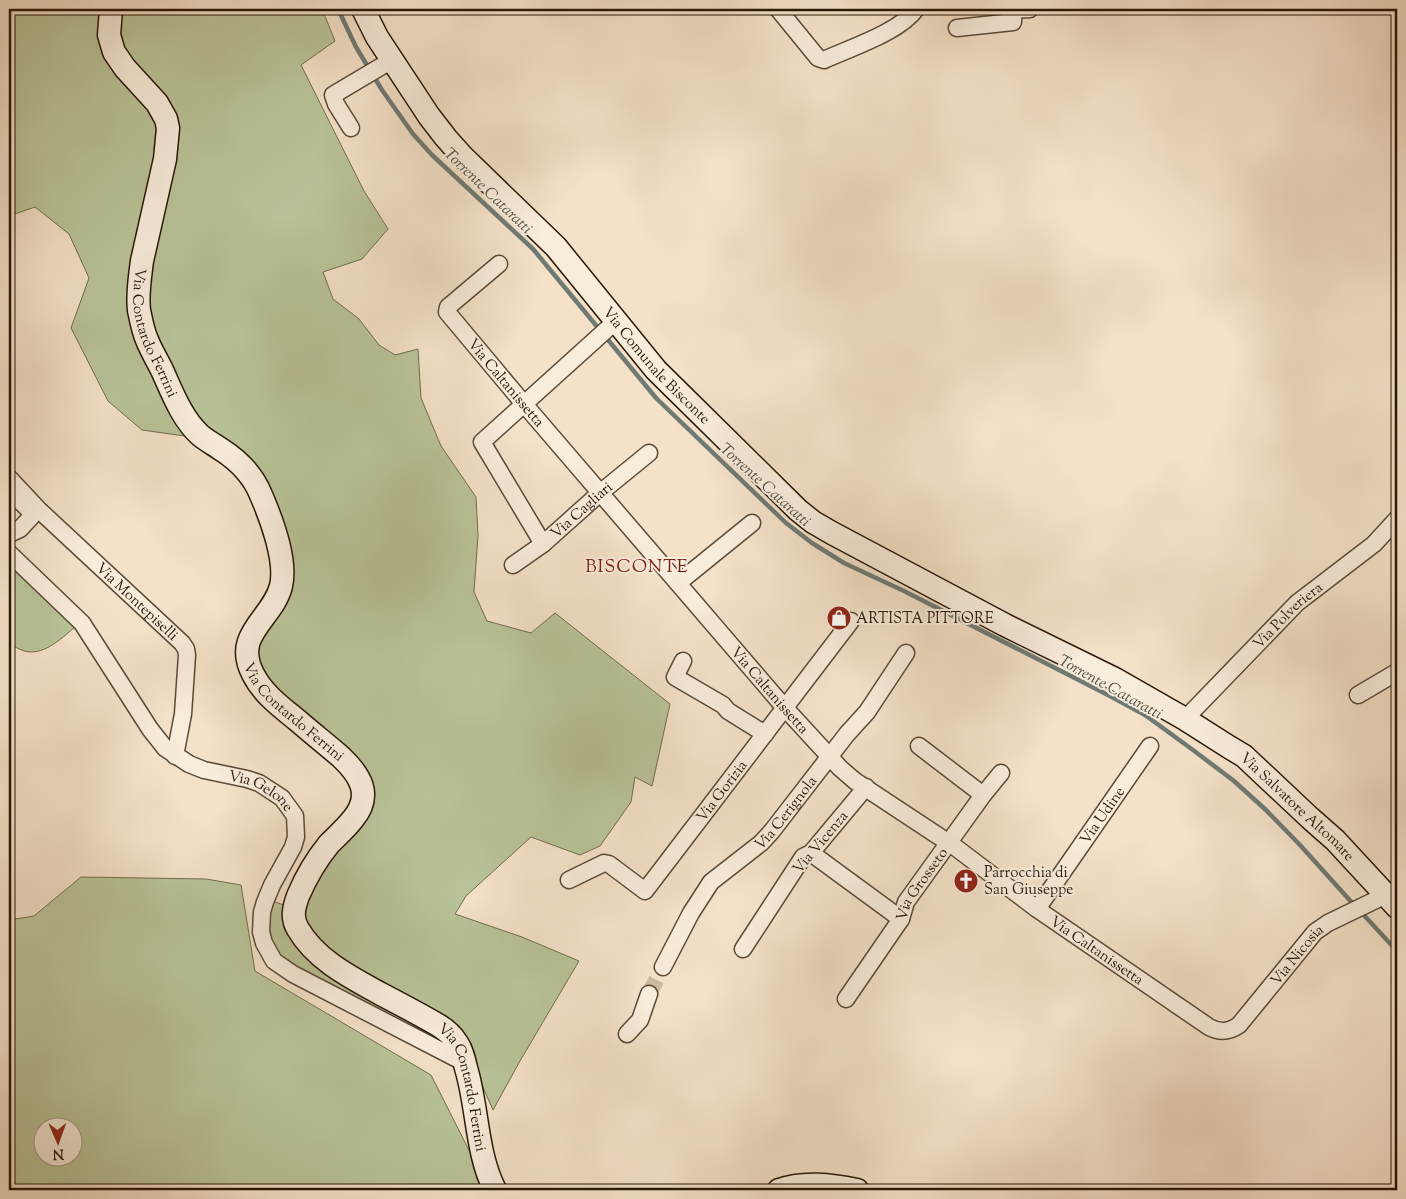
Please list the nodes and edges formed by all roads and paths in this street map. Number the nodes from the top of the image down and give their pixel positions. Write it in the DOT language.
graph roads {
  1 [pos="111,9"];
  2 [pos="363,9"];
  3 [pos="778,9"];
  4 [pos="916,9"];
  5 [pos="1030,9"];
  6 [pos="1013,10"];
  7 [pos="956,28"];
  8 [pos="386,63"];
  9 [pos="351,128"];
  10 [pos="499,264"];
  11 [pos="612,324"];
  12 [pos="524,404"];
  13 [pos="649,453"];
  14 [pos="9,478"];
  15 [pos="9,490"];
  16 [pos="600,493"];
  17 [pos="1397,520"];
  18 [pos="752,523"];
  19 [pos="9,534"];
  20 [pos="543,544"];
  21 [pos="9,553"];
  22 [pos="513,565"];
  23 [pos="678,583"];
  24 [pos="851,621"];
  25 [pos="906,653"];
  26 [pos="683,662"];
  27 [pos="1397,672"];
  28 [pos="1358,695"];
  29 [pos="785,708"];
  30 [pos="1185,719"];
  31 [pos="765,734"];
  32 [pos="919,746"];
  33 [pos="1150,746"];
  34 [pos="175,756"];
  35 [pos="830,756"];
  36 [pos="1001,773"];
  37 [pos="866,787"];
  38 [pos="983,795"];
  39 [pos="949,844"];
  40 [pos="811,853"];
  41 [pos="569,880"];
  42 [pos="1384,902"];
  43 [pos="1037,909"];
  44 [pos="901,918"];
  45 [pos="744,950"];
  46 [pos="663,967"];
  47 [pos="649,994"];
  48 [pos="846,1000"];
  49 [pos="1221,1032"];
  50 [pos="627,1034"];
  51 [pos="465,1063"];
  52 [pos="495,1190"];
  53 [pos="779,1190"];
  54 [pos="857,1190"];
  1 -- 51 [label="street, Via Contardo Ferrini"];
  2 -- 8 [label="street, Via Comunale Bisconte"];
  3 -- 4 [label="street"];
  5 -- 6 [label="street"];
  6 -- 7 [label="street"];
  8 -- 9 [label="street"];
  8 -- 11 [label="street, Via Comunale Bisconte"];
  10 -- 12 [label="street, Via Caltanissetta"];
  11 -- 12 [label="street"];
  11 -- 30 [label="street, Via Comunale Bisconte"];
  12 -- 16 [label="street, Via Caltanissetta"];
  12 -- 20 [label="street"];
  13 -- 16 [label="street, Via Cagliari"];
  14 -- 34 [label="street, Via Montepiselli"];
  15 -- 19 [label="street"];
  16 -- 20 [label="street, Via Cagliari"];
  16 -- 23 [label="street, Via Caltanissetta"];
  17 -- 30 [label="street, Via Polveriera"];
  18 -- 23 [label="street"];
  20 -- 22 [label="street, Via Cagliari"];
  21 -- 34 [label="street, Via Gelone"];
  23 -- 29 [label="street, Via Caltanissetta"];
  24 -- 29 [label="street, Via Gorizia"];
  25 -- 35 [label="street, Via Cerignola"];
  26 -- 31 [label="street"];
  27 -- 28 [label="street"];
  29 -- 31 [label="street, Via Gorizia"];
  29 -- 35 [label="street, Via Caltanissetta"];
  30 -- 42 [label="street, Via Salvatore Altomare"];
  31 -- 41 [label="street, Via Gorizia"];
  32 -- 38 [label="street"];
  33 -- 43 [label="street, Via Udine"];
  34 -- 51 [label="street, Via Gelone"];
  35 -- 37 [label="street, Via Caltanissetta"];
  35 -- 46 [label="street, Via Cerignola"];
  36 -- 38 [label="street, Via Grosseto"];
  37 -- 39 [label="street, Via Caltanissetta"];
  37 -- 40 [label="street, Via Vicenza"];
  38 -- 39 [label="street, Via Grosseto"];
  39 -- 43 [label="street, Via Caltanissetta"];
  39 -- 44 [label="street, Via Grosseto"];
  40 -- 44 [label="street"];
  40 -- 45 [label="street, Via Vicenza"];
  42 -- 49 [label="street, Via Nicosia"];
  43 -- 49 [label="street, Via Caltanissetta"];
  44 -- 48 [label="street, Via Grosseto"];
  47 -- 50 [label="street"];
  51 -- 52 [label="street, Via Contardo Ferrini"];
  53 -- 54 [label="street"];
}
